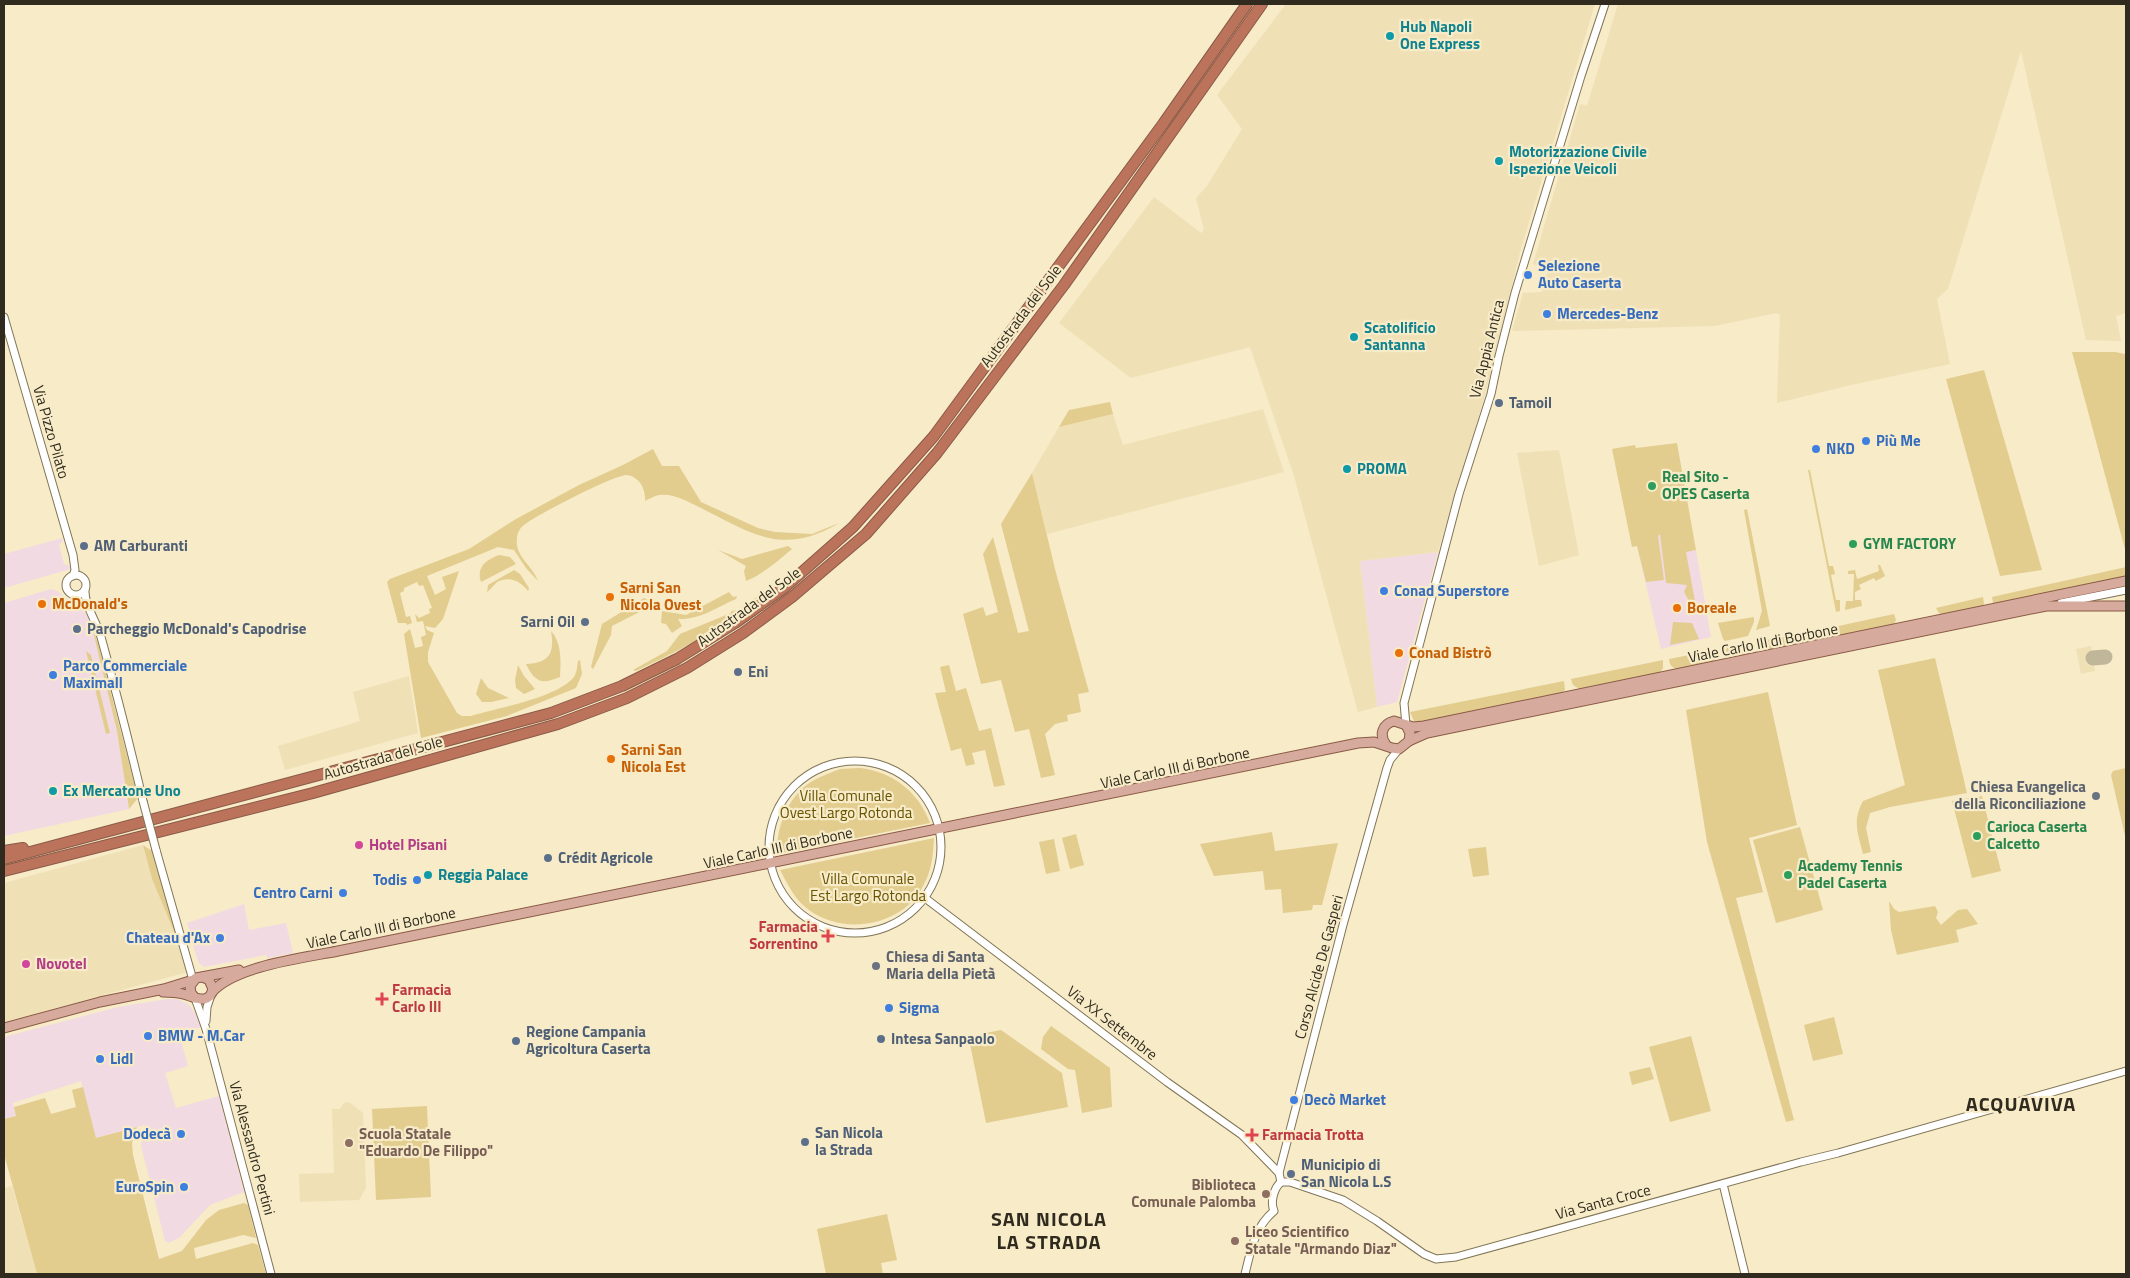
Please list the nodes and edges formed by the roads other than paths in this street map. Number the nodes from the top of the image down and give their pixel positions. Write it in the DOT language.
graph roads {
  1 [pos="1247,4"];
  2 [pos="1262,4"];
  3 [pos="1605,4"];
  4 [pos="4,316"];
  5 [pos="74,555"];
  6 [pos="73,576"];
  7 [pos="82,578"];
  8 [pos="2123,583"];
  9 [pos="85,590"];
  10 [pos="2126,590"];
  11 [pos="75,595"];
  12 [pos="2046,606"];
  13 [pos="2126,606"];
  14 [pos="91,610"];
  15 [pos="1404,703"];
  16 [pos="1390,722"];
  17 [pos="1406,725"];
  18 [pos="1382,731"];
  19 [pos="1409,741"];
  20 [pos="1358,744"];
  21 [pos="1386,745"];
  22 [pos="1399,749"];
  23 [pos="1387,768"];
  24 [pos="939,829"];
  25 [pos="49,846"];
  26 [pos="4,851"];
  27 [pos="4,859"];
  28 [pos="770,863"];
  29 [pos="4,870"];
  30 [pos="925,898"];
  31 [pos="186,951"];
  32 [pos="261,968"];
  33 [pos="203,976"];
  34 [pos="193,980"];
  35 [pos="150,991"];
  36 [pos="211,994"];
  37 [pos="195,998"];
  38 [pos="4,1028"];
  39 [pos="206,1029"];
  40 [pos="2126,1070"];
  41 [pos="1279,1173"];
  42 [pos="1281,1182"];
  43 [pos="1723,1184"];
  44 [pos="271,1274"];
  45 [pos="1245,1274"];
  46 [pos="1745,1274"];
  1 -- 25 [label="highway, Autostrada del Sole"];
  2 -- 29 [label="highway, Autostrada del Sole"];
  3 -- 15 [label="street, Via Appia Antica"];
  4 -- 5 [label="street, Via Pizzo Pilato"];
  5 -- 6 [label="street"];
  5 -- 7 [label="street, Via Pizzo Pilato"];
  6 -- 7 [label="street"];
  6 -- 11 [label="street"];
  7 -- 9 [label="street"];
  8 -- 17 [label="main road, Viale Carlo III di Borbone"];
  9 -- 11 [label="street"];
  9 -- 14 [label="street"];
  10 -- 12 [label="street, Viale Carlo III di Borbone"];
  11 -- 14 [label="street"];
  12 -- 13 [label="main road"];
  12 -- 19 [label="main road, Viale Carlo III di Borbone"];
  14 -- 31 [label="street, bridge"];
  15 -- 16 [label="street, Via Appia Antica"];
  15 -- 17 [label="street, Via Appia Antica"];
  16 -- 17 [label="main road, Viale Carlo III di Borbone"];
  16 -- 18 [label="main road, Viale Carlo III di Borbone"];
  17 -- 19 [label="main road"];
  18 -- 20 [label="main road, Viale Carlo III di Borbone"];
  18 -- 21 [label="main road"];
  19 -- 22 [label="main road, Viale Carlo III di Borbone"];
  20 -- 21 [label="main road, Viale Carlo III di Borbone"];
  20 -- 24 [label="main road, Viale Carlo III di Borbone"];
  21 -- 22 [label="main road, Viale Carlo III di Borbone"];
  21 -- 23 [label="street, Corso Alcide De Gasperi"];
  22 -- 23 [label="street, Corso Alcide De Gasperi"];
  23 -- 41 [label="street, Corso Alcide De Gasperi"];
  24 -- 28 [label="main road, Viale Carlo III di Borbone"];
  24 -- 28 [label="street"];
  24 -- 30 [label="street"];
  25 -- 26 [label="highway"];
  25 -- 27 [label="highway, Autostrada del Sole"];
  28 -- 30 [label="street"];
  28 -- 32 [label="main road, Viale Carlo III di Borbone"];
  30 -- 41 [label="street, Via XX Settembre"];
  31 -- 33 [label="street"];
  31 -- 34 [label="street"];
  32 -- 33 [label="main road, Viale Carlo III di Borbone"];
  32 -- 36 [label="main road, Viale Carlo III di Borbone"];
  33 -- 34 [label="main road"];
  33 -- 36 [label="main road"];
  34 -- 35 [label="main road"];
  34 -- 37 [label="main road"];
  35 -- 37 [label="main road"];
  35 -- 38 [label="main road"];
  36 -- 37 [label="main road"];
  36 -- 39 [label="street, Via Alessandro Pertini"];
  37 -- 39 [label="street, Via Alessandro Pertini"];
  39 -- 44 [label="street, Via Alessandro Pertini"];
  40 -- 43 [label="street, Via Santa Croce"];
  41 -- 42 [label="street"];
  42 -- 43 [label="street, Via Santa Croce"];
  42 -- 45 [label="street"];
  43 -- 46 [label="street"];
}
